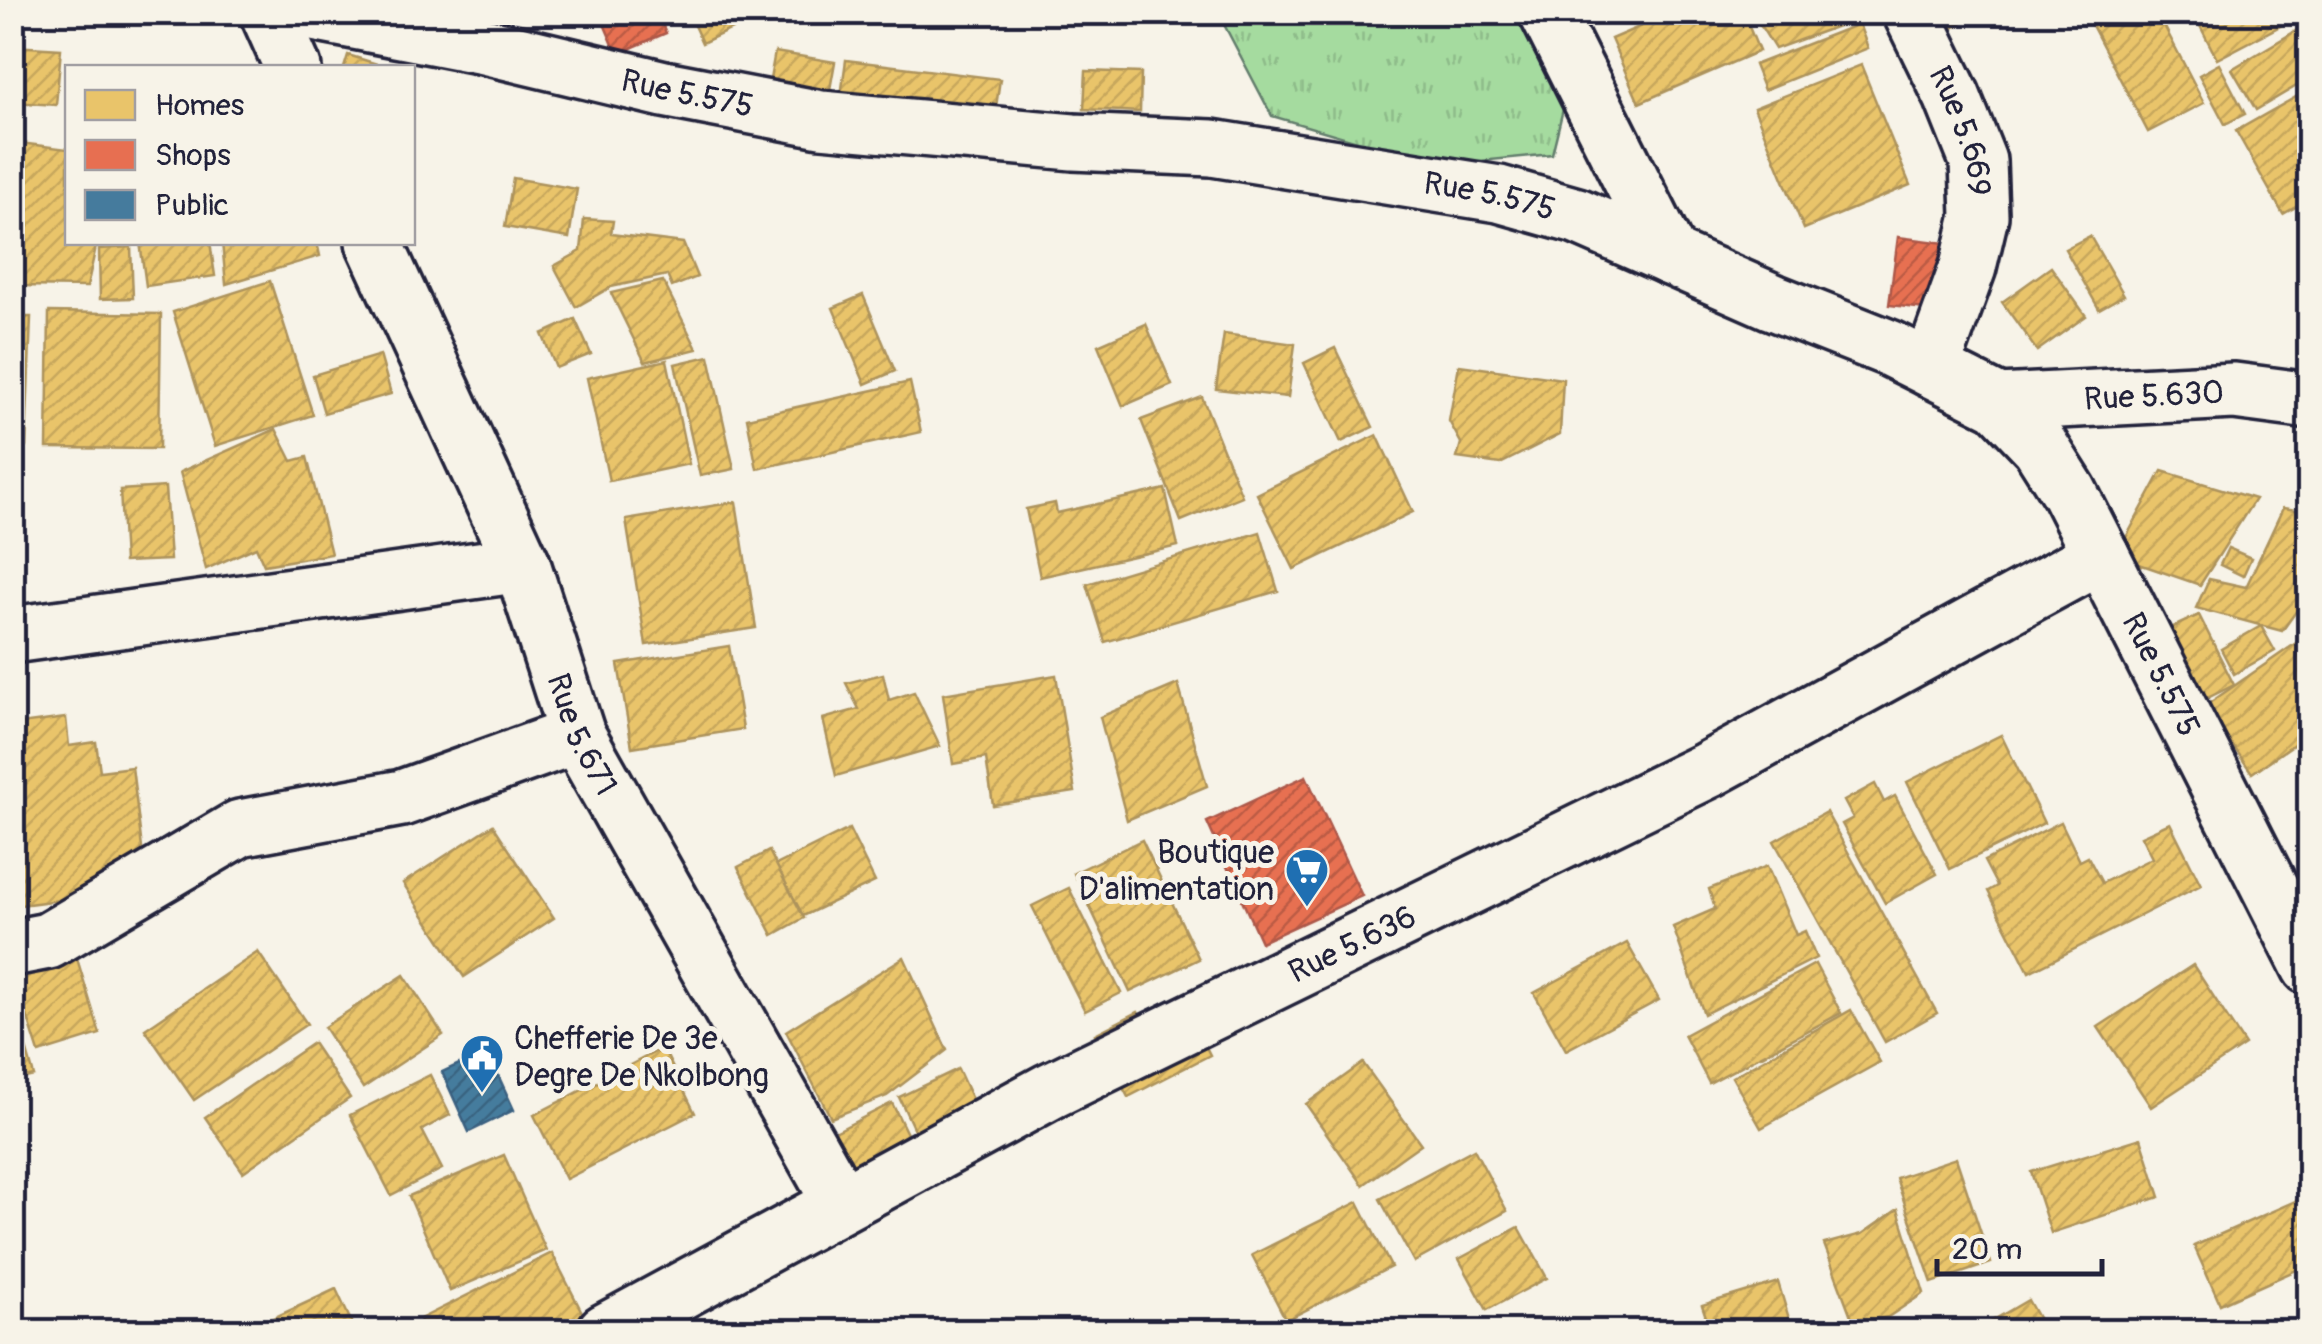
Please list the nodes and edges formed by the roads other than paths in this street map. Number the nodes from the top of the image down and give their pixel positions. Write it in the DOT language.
graph roads {
  1 [pos="268,12"];
  2 [pos="308,12"];
  3 [pos="1546,12"];
  4 [pos="1912,12"];
  5 [pos="292,65"];
  6 [pos="375,245"];
  7 [pos="1670,257"];
  8 [pos="1930,369"];
  9 [pos="2310,402"];
  10 [pos="1999,404"];
  11 [pos="2101,555"];
  12 [pos="522,564"];
  13 [pos="12,634"];
  14 [pos="577,735"];
  15 [pos="12,948"];
  16 [pos="2310,967"];
  17 [pos="841,1203"];
  18 [pos="605,1332"];
  1 -- 5 [label="street"];
  2 -- 7 [label="street, Rue 5.575"];
  3 -- 7 [label="street"];
  4 -- 8 [label="street, Rue 5.669"];
  6 -- 12 [label="street, Rue 5.671"];
  7 -- 8 [label="street, Rue 5.575"];
  8 -- 10 [label="street, Rue 5.575"];
  9 -- 10 [label="street, Rue 5.630"];
  10 -- 11 [label="street, Rue 5.575"];
  11 -- 16 [label="street, Rue 5.575"];
  11 -- 17 [label="street, Rue 5.636"];
  12 -- 13 [label="street"];
  12 -- 14 [label="street, Rue 5.671"];
  14 -- 15 [label="street"];
  14 -- 17 [label="street, Rue 5.671"];
  17 -- 18 [label="street, Rue 5.636"];
}
